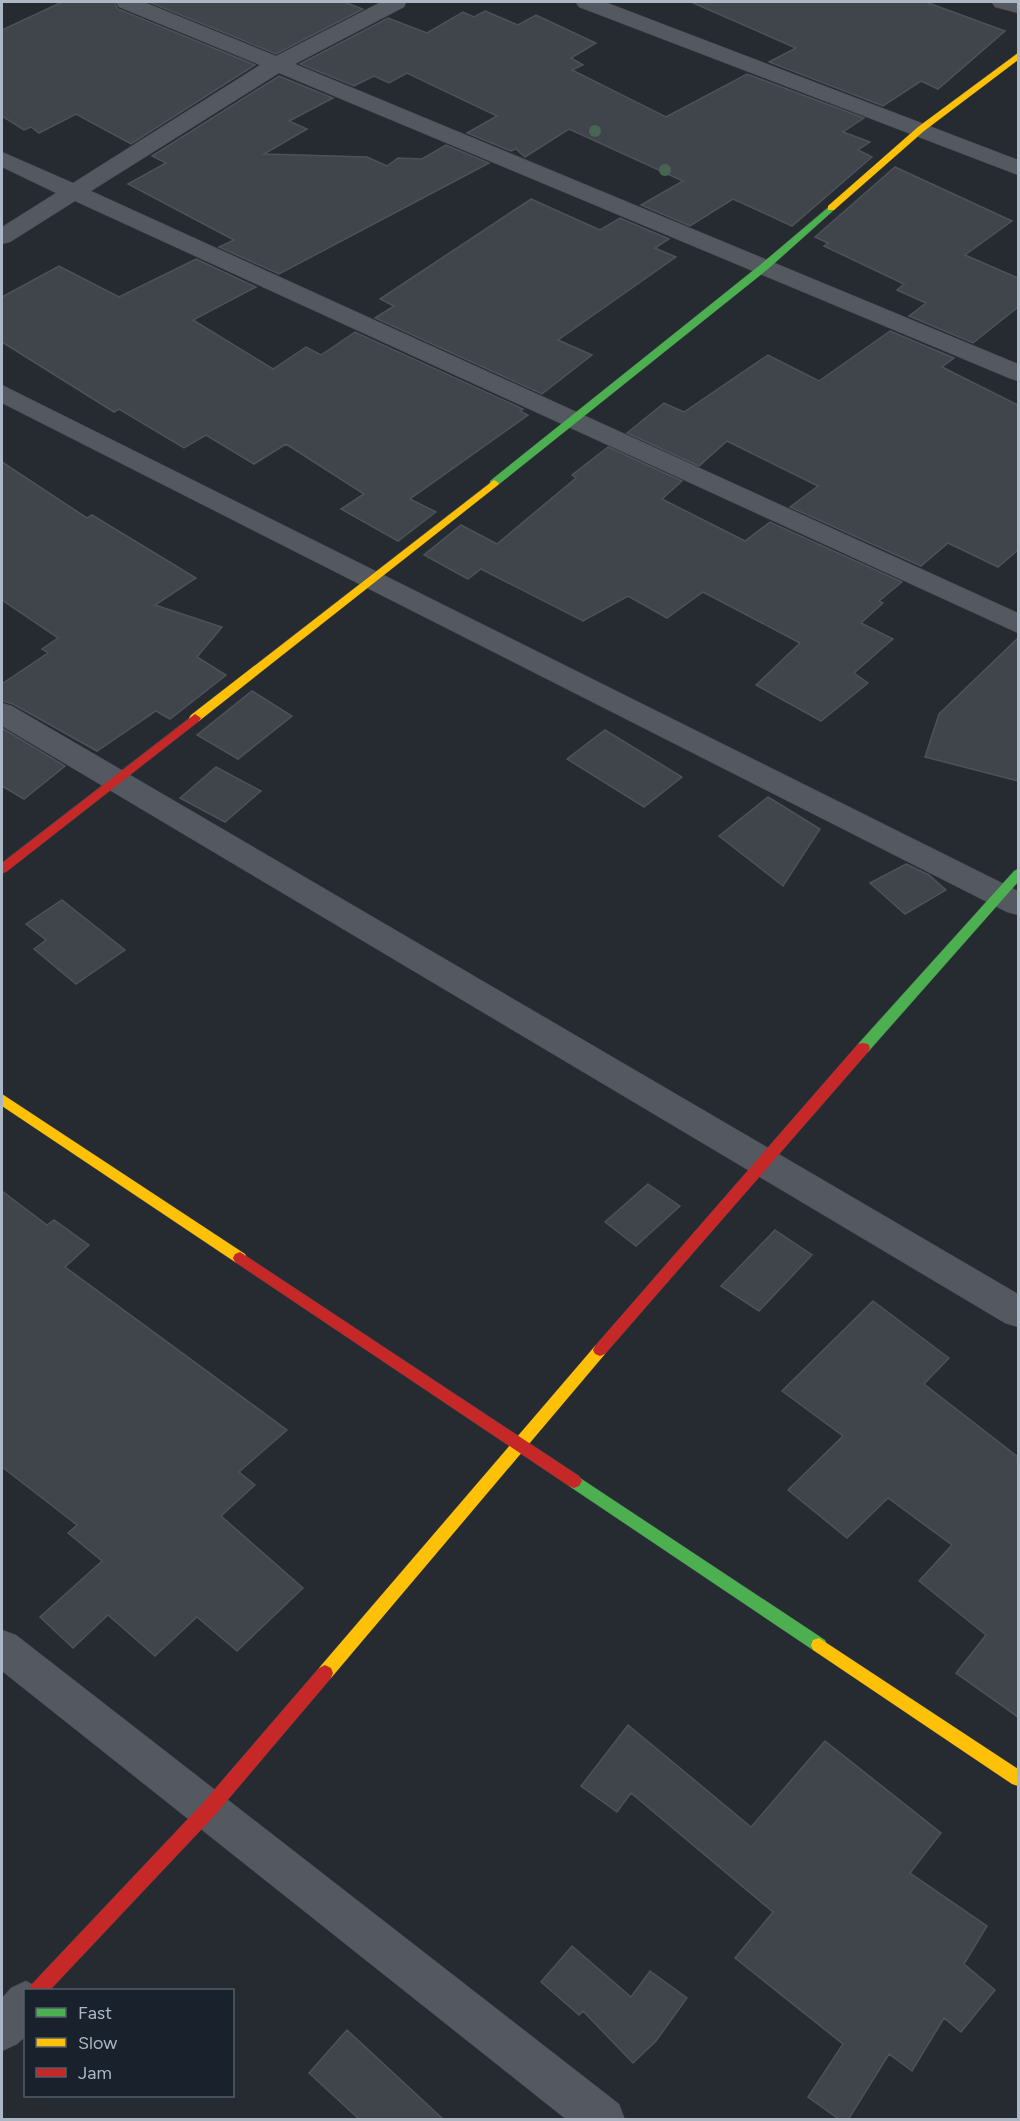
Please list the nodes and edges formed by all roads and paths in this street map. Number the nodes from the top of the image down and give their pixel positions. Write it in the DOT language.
graph roads {
  1 [pos="127,2"];
  2 [pos="396,2"];
  3 [pos="587,2"];
  4 [pos="1003,2"];
  5 [pos="1018,7"];
  6 [pos="1018,56"];
  7 [pos="278,64"];
  8 [pos="921,129"];
  9 [pos="2,159"];
  10 [pos="1018,168"];
  11 [pos="74,192"];
  12 [pos="2,237"];
  13 [pos="764,267"];
  14 [pos="1018,373"];
  15 [pos="2,393"];
  16 [pos="574,420"];
  17 [pos="370,578"];
  18 [pos="1018,624"];
  19 [pos="2,713"];
  20 [pos="115,780"];
  21 [pos="2,869"];
  22 [pos="1018,874"];
  23 [pos="1009,900"];
  24 [pos="2,1099"];
  25 [pos="762,1161"];
  26 [pos="1018,1312"];
  27 [pos="521,1446"];
  28 [pos="2,1648"];
  29 [pos="1018,1778"];
  30 [pos="208,1810"];
  31 [pos="39,1989"];
  32 [pos="24,2005"];
  33 [pos="2,2029"];
  34 [pos="603,2120"];
  1 -- 7 [label="street"];
  2 -- 7 [label="street"];
  3 -- 8 [label="street"];
  4 -- 5 [label="street"];
  6 -- 8 [label="street"];
  7 -- 11 [label="street"];
  7 -- 13 [label="street"];
  8 -- 10 [label="street"];
  8 -- 13 [label="street"];
  9 -- 11 [label="street"];
  11 -- 12 [label="street"];
  11 -- 16 [label="street"];
  13 -- 14 [label="street"];
  13 -- 16 [label="street"];
  15 -- 17 [label="street"];
  16 -- 17 [label="street"];
  16 -- 18 [label="street"];
  17 -- 20 [label="street"];
  17 -- 23 [label="street"];
  19 -- 20 [label="street"];
  20 -- 21 [label="street"];
  20 -- 25 [label="street"];
  22 -- 23 [label="street"];
  23 -- 25 [label="street"];
  24 -- 27 [label="street"];
  25 -- 26 [label="street"];
  25 -- 27 [label="street"];
  27 -- 29 [label="street"];
  27 -- 30 [label="street"];
  28 -- 30 [label="street"];
  30 -- 31 [label="street"];
  30 -- 34 [label="street"];
  32 -- 33 [label="street"];
}
